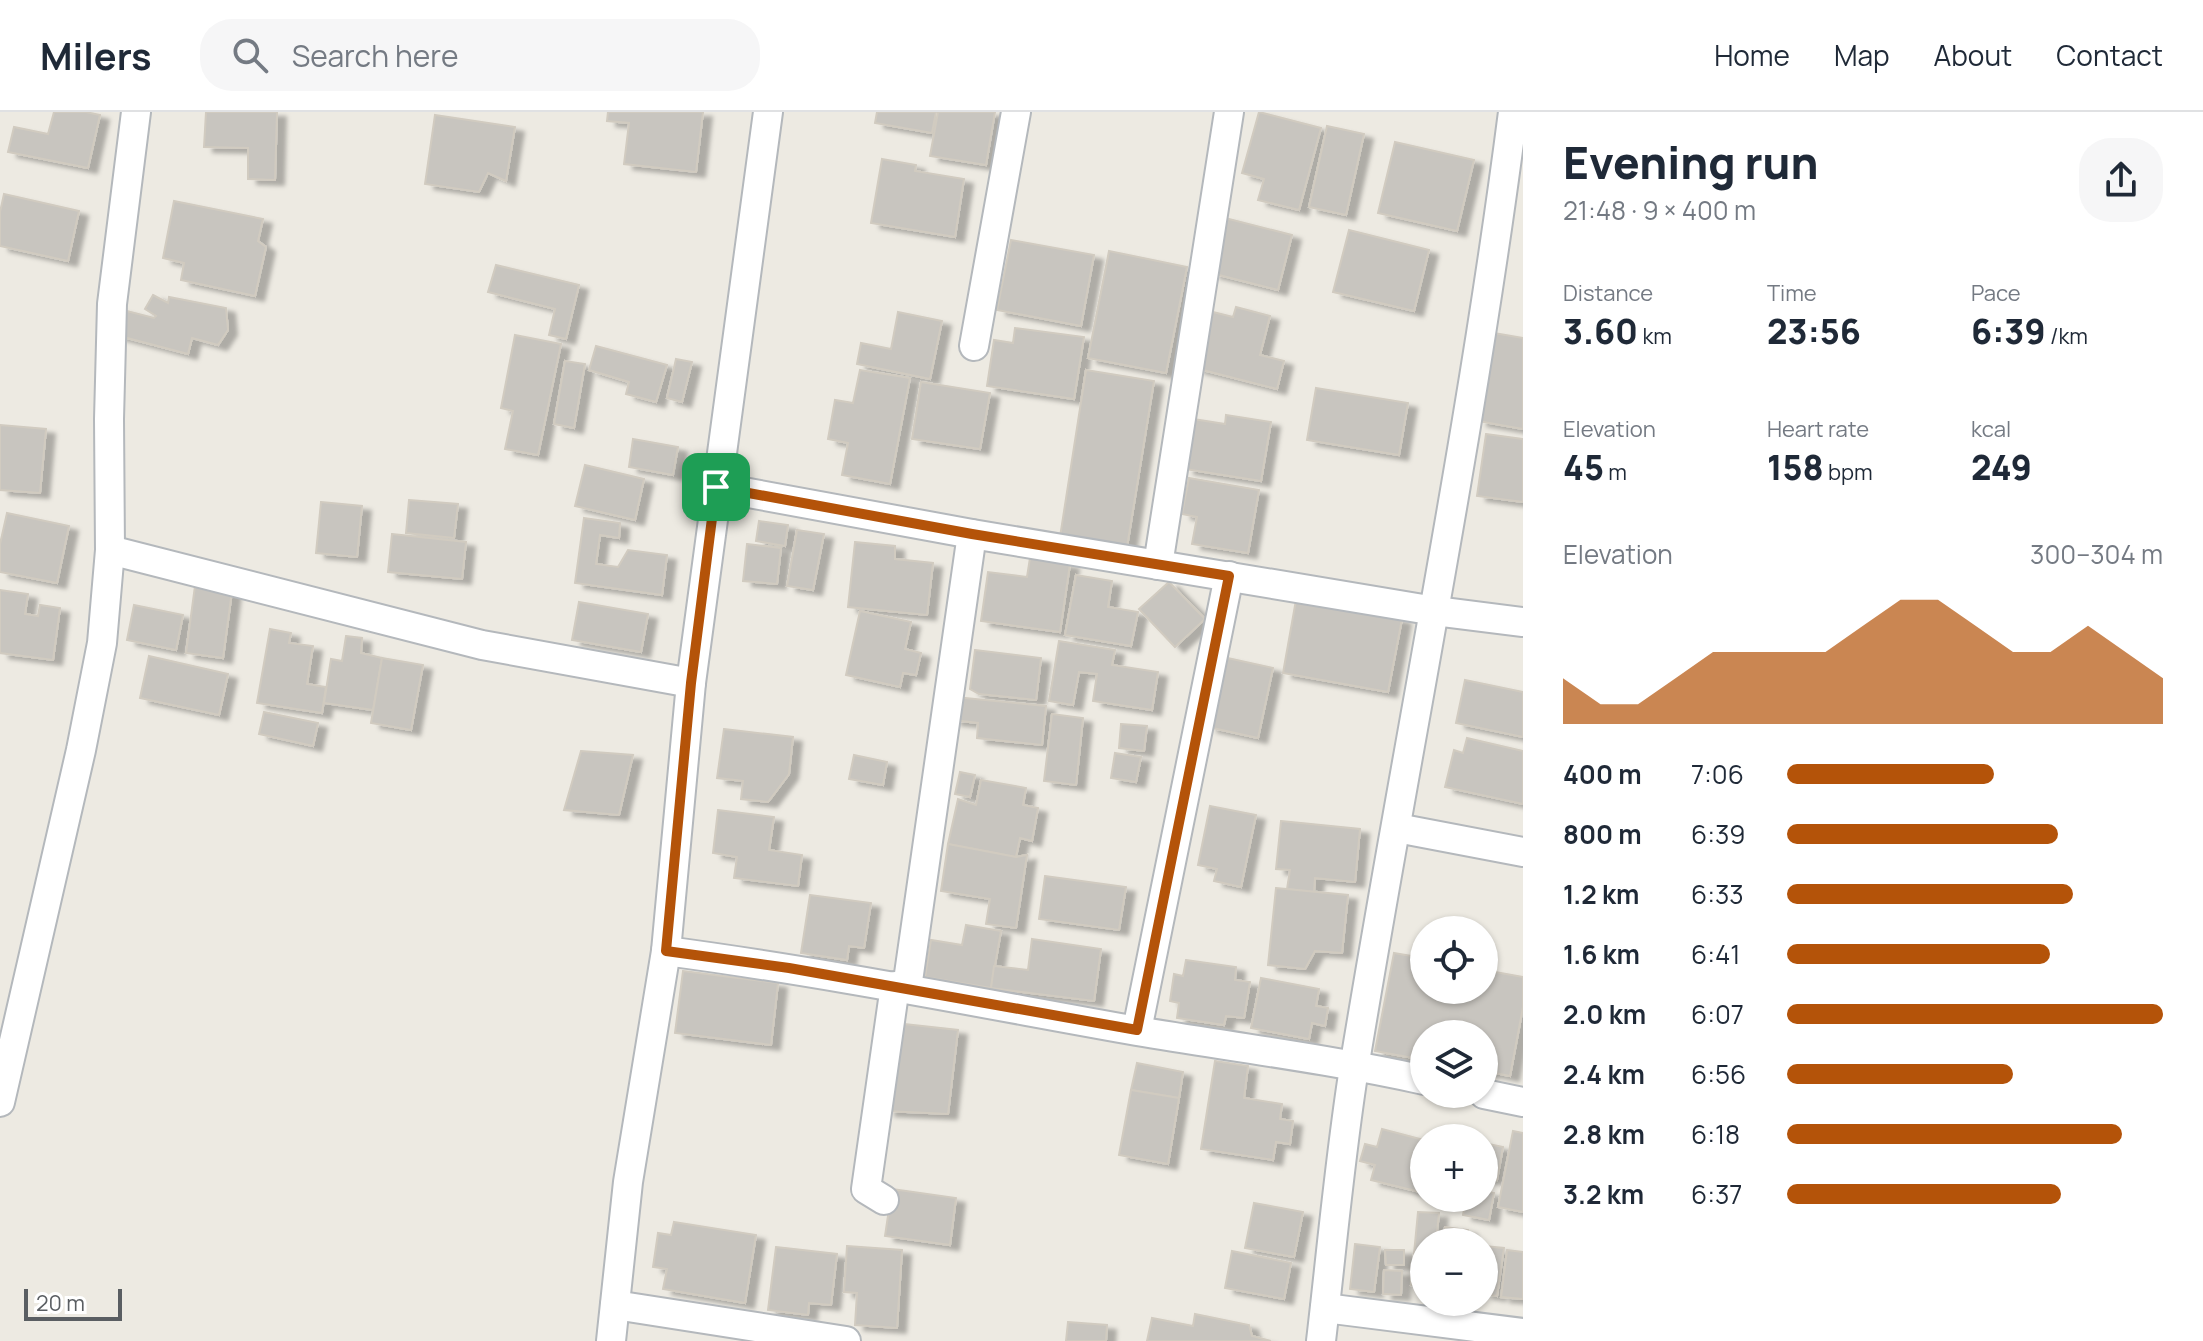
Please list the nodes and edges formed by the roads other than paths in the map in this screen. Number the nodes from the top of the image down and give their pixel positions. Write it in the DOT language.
graph roads {
  1 [pos="136,112"];
  2 [pos="768,112"];
  3 [pos="1016,112"];
  4 [pos="1229,112"];
  5 [pos="1513,112"];
  6 [pos="974,346"];
  7 [pos="716,487"];
  8 [pos="972,534"];
  9 [pos="110,550"];
  10 [pos="1158,565"];
  11 [pos="1229,576"];
  12 [pos="1435,611"];
  13 [pos="1523,622"];
  14 [pos="691,683"];
  15 [pos="1397,828"];
  16 [pos="1523,852"];
  17 [pos="666,951"];
  18 [pos="901,987"];
  19 [pos="1137,1030"];
  20 [pos="1355,1065"];
  21 [pos="1410,1077"];
  22 [pos="1498,1097"];
  23 [pos="0,1102"];
  24 [pos="1523,1102"];
  25 [pos="884,1200"];
  26 [pos="615,1305"];
  27 [pos="1325,1308"];
  28 [pos="1523,1333"];
  29 [pos="611,1341"];
  30 [pos="846,1341"];
  31 [pos="1321,1341"];
  1 -- 9 [label="street"];
  2 -- 7 [label="street"];
  3 -- 6 [label="street"];
  4 -- 10 [label="street"];
  5 -- 12 [label="street"];
  7 -- 8 [label="street"];
  7 -- 14 [label="street"];
  8 -- 10 [label="street"];
  8 -- 18 [label="street"];
  9 -- 14 [label="street"];
  9 -- 23 [label="street"];
  10 -- 11 [label="street"];
  11 -- 12 [label="street"];
  11 -- 19 [label="street"];
  12 -- 13 [label="street"];
  12 -- 15 [label="street"];
  14 -- 17 [label="street"];
  15 -- 16 [label="street"];
  15 -- 20 [label="street"];
  17 -- 18 [label="street"];
  17 -- 26 [label="street"];
  18 -- 19 [label="street"];
  18 -- 25 [label="street"];
  19 -- 20 [label="street"];
  20 -- 21 [label="street"];
  20 -- 27 [label="street"];
  22 -- 24 [label="street"];
  26 -- 29 [label="street"];
  26 -- 30 [label="street"];
  27 -- 28 [label="street"];
  27 -- 31 [label="street"];
}
